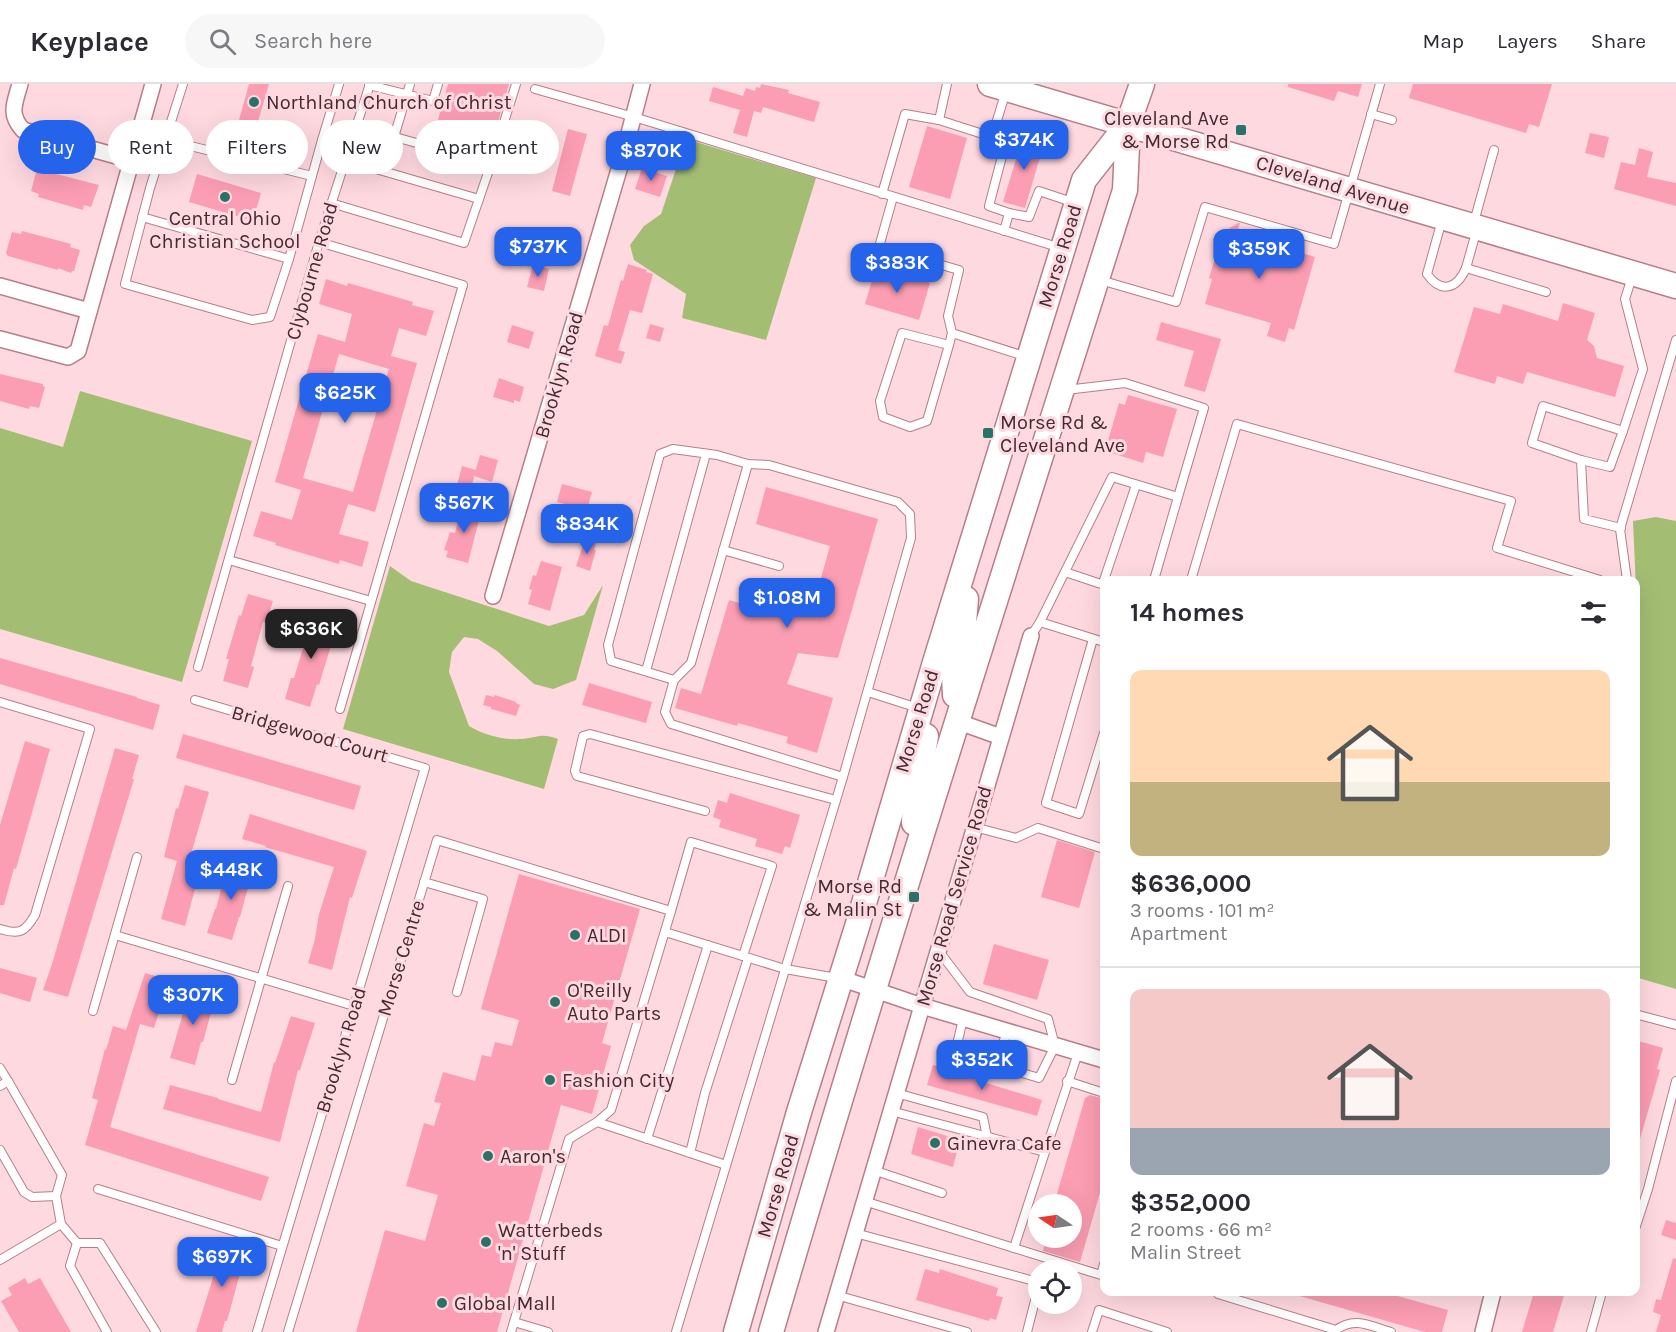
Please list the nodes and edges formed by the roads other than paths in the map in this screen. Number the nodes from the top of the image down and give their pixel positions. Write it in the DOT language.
graph roads {
  1 [pos="20,84"];
  2 [pos="153,84"];
  3 [pos="183,84"];
  4 [pos="339,84"];
  5 [pos="370,84"];
  6 [pos="410,84"];
  7 [pos="438,84"];
  8 [pos="516,84"];
  9 [pos="642,84"];
  10 [pos="947,84"];
  11 [pos="1142,84"];
  12 [pos="1380,84"];
  13 [pos="1001,86"];
  14 [pos="535,89"];
  15 [pos="407,94"];
  16 [pos="1371,114"];
  17 [pos="634,117"];
  18 [pos="143,120"];
  19 [pos="172,120"];
  20 [pos="328,120"];
  21 [pos="358,120"];
  22 [pos="399,120"];
  23 [pos="505,120"];
  24 [pos="939,120"];
  25 [pos="1392,120"];
  26 [pos="1128,124"];
  27 [pos="992,137"];
  28 [pos="194,147"];
  29 [pos="320,147"];
  30 [pos="1494,150"];
  31 [pos="108,154"];
  32 [pos="127,174"];
  33 [pos="155,174"];
  34 [pos="341,174"];
  35 [pos="393,174"];
  36 [pos="488,174"];
  37 [pos="312,176"];
  38 [pos="1348,190"];
  39 [pos="882,194"];
  40 [pos="892,197"];
  41 [pos="479,199"];
  42 [pos="1076,203"];
  43 [pos="332,204"];
  44 [pos="1009,213"];
  45 [pos="142,217"];
  46 [pos="1443,218"];
  47 [pos="1475,227"];
  48 [pos="1004,231"];
  49 [pos="319,242"];
  50 [pos="1063,248"];
  51 [pos="289,259"];
  52 [pos="1466,268"];
  53 [pos="1633,274"];
  54 [pos="1096,279"];
  55 [pos="0,286"];
  56 [pos="1676,286"];
  57 [pos="1546,292"];
  58 [pos="88,311"];
  59 [pos="952,333"];
  60 [pos="0,339"];
  61 [pos="1676,340"];
  62 [pos="949,345"];
  63 [pos="1029,357"];
  64 [pos="1062,390"];
  65 [pos="1623,431"];
  66 [pos="706,454"];
  67 [pos="1581,460"];
  68 [pos="748,464"];
  69 [pos="1136,484"];
  70 [pos="1178,497"];
  71 [pos="1620,528"];
  72 [pos="975,534"];
  73 [pos="723,550"];
  74 [pos="229,560"];
  75 [pos="779,566"];
  76 [pos="1065,572"];
  77 [pos="1106,576"];
  78 [pos="1155,576"];
  79 [pos="1192,576"];
  80 [pos="1587,576"];
  81 [pos="1626,576"];
  82 [pos="1100,582"];
  83 [pos="493,596"];
  84 [pos="371,601"];
  85 [pos="1040,622"];
  86 [pos="1031,636"];
  87 [pos="1093,639"];
  88 [pos="1100,641"];
  89 [pos="198,668"];
  90 [pos="646,671"];
  91 [pos="674,680"];
  92 [pos="868,692"];
  93 [pos="195,700"];
  94 [pos="0,702"];
  95 [pos="340,709"];
  96 [pos="921,709"];
  97 [pos="956,721"];
  98 [pos="1001,737"];
  99 [pos="1100,746"];
  100 [pos="425,768"];
  101 [pos="843,777"];
  102 [pos="836,800"];
  103 [pos="705,811"];
  104 [pos="974,826"];
  105 [pos="1100,848"];
  106 [pos="138,857"];
  107 [pos="913,861"];
  108 [pos="424,882"];
  109 [pos="288,886"];
  110 [pos="671,911"];
  111 [pos="0,929"];
  112 [pos="665,932"];
  113 [pos="115,935"];
  114 [pos="708,945"];
  115 [pos="938,950"];
  116 [pos="746,957"];
  117 [pos="785,969"];
  118 [pos="261,978"];
  119 [pos="840,978"];
  120 [pos="873,988"];
  121 [pos="457,992"];
  122 [pos="354,1006"];
  123 [pos="922,1006"];
  124 [pos="93,1011"];
  125 [pos="1640,1015"];
  126 [pos="963,1019"];
  127 [pos="1676,1025"];
  128 [pos="1007,1032"];
  129 [pos="1055,1046"];
  130 [pos="1078,1053"];
  131 [pos="1100,1059"];
  132 [pos="995,1065"];
  133 [pos="0,1068"];
  134 [pos="232,1080"];
  135 [pos="8,1081"];
  136 [pos="1067,1081"];
  137 [pos="1676,1081"];
  138 [pos="0,1086"];
  139 [pos="1100,1092"];
  140 [pos="896,1093"];
  141 [pos="891,1111"];
  142 [pos="597,1122"];
  143 [pos="987,1137"];
  144 [pos="647,1138"];
  145 [pos="0,1150"];
  146 [pos="1045,1152"];
  147 [pos="690,1153"];
  148 [pos="726,1165"];
  149 [pos="873,1170"];
  150 [pos="98,1189"];
  151 [pos="942,1193"];
  152 [pos="56,1196"];
  153 [pos="864,1201"];
  154 [pos="1640,1214"];
  155 [pos="61,1224"];
  156 [pos="855,1233"];
  157 [pos="77,1244"];
  158 [pos="282,1246"];
  159 [pos="1014,1248"];
  160 [pos="0,1260"];
  161 [pos="1100,1275"];
  162 [pos="1028,1279"];
  163 [pos="836,1295"];
  164 [pos="1228,1296"];
  165 [pos="1492,1296"];
  166 [pos="1601,1296"];
  167 [pos="1032,1314"];
  168 [pos="514,1322"];
  169 [pos="107,1332"];
  170 [pos="156,1332"];
  171 [pos="256,1332"];
  172 [pos="288,1332"];
  173 [pos="511,1332"];
  174 [pos="548,1332"];
  175 [pos="676,1332"];
  176 [pos="736,1332"];
  177 [pos="771,1332"];
  178 [pos="826,1332"];
  179 [pos="967,1332"];
  180 [pos="1027,1332"];
  181 [pos="1092,1332"];
  182 [pos="1167,1332"];
  183 [pos="1391,1332"];
  184 [pos="1484,1332"];
  185 [pos="1591,1332"];
  1 -- 31 [label="street"];
  2 -- 18 [label="street"];
  3 -- 19 [label="lane"];
  4 -- 20 [label="lane"];
  5 -- 15 [label="lane"];
  5 -- 21 [label="lane, Clybourne Road"];
  6 -- 15 [label="lane"];
  7 -- 15 [label="lane"];
  8 -- 23 [label="lane"];
  9 -- 17 [label="street, Brooklyn Road"];
  10 -- 24 [label="lane"];
  11 -- 26 [label="main road, Morse Road"];
  12 -- 16 [label="lane"];
  13 -- 26 [label="main road, Cleveland Avenue"];
  13 -- 27 [label="lane"];
  14 -- 17 [label="lane"];
  15 -- 22 [label="lane"];
  16 -- 25 [label="lane"];
  16 -- 38 [label="lane"];
  17 -- 39 [label="lane"];
  17 -- 83 [label="street, Brooklyn Road"];
  24 -- 27 [label="lane"];
  24 -- 39 [label="lane"];
  26 -- 38 [label="main road, Cleveland Avenue"];
  26 -- 42 [label="main road, Morse Road"];
  26 -- 54 [label="main road, Morse Road"];
  27 -- 44 [label="lane"];
  28 -- 37 [label="lane"];
  29 -- 37 [label="lane"];
  30 -- 47 [label="lane"];
  32 -- 58 [label="street"];
  33 -- 45 [label="lane"];
  34 -- 43 [label="lane, Clybourne Road"];
  35 -- 41 [label="lane"];
  36 -- 41 [label="lane"];
  37 -- 51 [label="lane"];
  38 -- 46 [label="main road, Cleveland Avenue"];
  38 -- 54 [label="lane"];
  39 -- 40 [label="lane"];
  40 -- 48 [label="lane"];
  40 -- 59 [label="lane"];
  41 -- 43 [label="lane"];
  42 -- 44 [label="lane"];
  42 -- 50 [label="main road, Morse Road"];
  43 -- 49 [label="lane, Clybourne Road"];
  44 -- 48 [label="lane"];
  45 -- 51 [label="lane"];
  45 -- 51 [label="lane"];
  46 -- 47 [label="main road, Cleveland Avenue"];
  46 -- 52 [label="lane"];
  47 -- 52 [label="lane"];
  47 -- 53 [label="main road, Cleveland Avenue"];
  48 -- 50 [label="lane"];
  49 -- 74 [label="lane, Clybourne Road"];
  49 -- 84 [label="lane"];
  50 -- 63 [label="main road, Morse Road"];
  52 -- 57 [label="lane"];
  53 -- 56 [label="main road, Cleveland Avenue"];
  53 -- 65 [label="lane"];
  54 -- 64 [label="main road, Morse Road"];
  55 -- 58 [label="street"];
  58 -- 60 [label="street"];
  59 -- 62 [label="lane"];
  59 -- 63 [label="lane"];
  61 -- 71 [label="lane"];
  62 -- 62 [label="lane"];
  63 -- 72 [label="main road, Morse Road"];
  64 -- 70 [label="lane"];
  64 -- 97 [label="main road, Morse Road"];
  65 -- 67 [label="lane"];
  65 -- 67 [label="lane"];
  66 -- 68 [label="lane"];
  66 -- 90 [label="lane"];
  66 -- 90 [label="lane"];
  67 -- 71 [label="lane"];
  68 -- 73 [label="lane"];
  68 -- 92 [label="lane"];
  69 -- 70 [label="lane"];
  69 -- 76 [label="lane"];
  69 -- 77 [label="lane"];
  70 -- 78 [label="lane"];
  71 -- 81 [label="lane"];
  72 -- 96 [label="main road, Morse Road"];
  72 -- 97 [label="main road"];
  73 -- 75 [label="lane"];
  73 -- 91 [label="lane"];
  74 -- 84 [label="lane"];
  74 -- 89 [label="lane, Clybourne Road"];
  76 -- 82 [label="lane"];
  76 -- 85 [label="lane"];
  79 -- 80 [label="lane"];
  84 -- 95 [label="lane"];
  85 -- 86 [label="lane"];
  85 -- 87 [label="lane"];
  86 -- 98 [label="street, Morse Road Service Road"];
  87 -- 88 [label="lane"];
  87 -- 99 [label="lane"];
  90 -- 91 [label="lane"];
  91 -- 101 [label="lane"];
  92 -- 96 [label="lane"];
  92 -- 101 [label="lane"];
  93 -- 100 [label="lane, Bridgewood Court"];
  94 -- 111 [label="lane"];
  96 -- 107 [label="main road"];
  96 -- 119 [label="main road, Morse Road"];
  97 -- 98 [label="street"];
  97 -- 107 [label="main road, Morse Road"];
  98 -- 104 [label="street, Morse Road Service Road"];
  100 -- 122 [label="lane, Brooklyn Road"];
  101 -- 102 [label="lane"];
  102 -- 103 [label="lane"];
  102 -- 117 [label="lane"];
  104 -- 105 [label="lane"];
  104 -- 115 [label="street, Morse Road Service Road"];
  106 -- 113 [label="lane"];
  107 -- 120 [label="main road, Morse Road"];
  108 -- 110 [label="lane, Morse Centre"];
  108 -- 121 [label="lane"];
  108 -- 172 [label="lane, Morse Centre"];
  109 -- 118 [label="lane"];
  110 -- 112 [label="lane"];
  110 -- 116 [label="lane"];
  112 -- 114 [label="lane"];
  112 -- 142 [label="lane"];
  113 -- 118 [label="lane"];
  113 -- 124 [label="lane"];
  114 -- 116 [label="lane"];
  114 -- 144 [label="lane"];
  115 -- 123 [label="street, Morse Road Service Road"];
  115 -- 129 [label="lane"];
  116 -- 117 [label="lane"];
  116 -- 147 [label="lane"];
  117 -- 119 [label="lane"];
  117 -- 148 [label="lane"];
  118 -- 122 [label="lane"];
  118 -- 134 [label="lane"];
  119 -- 120 [label="street"];
  119 -- 176 [label="main road, Morse Road"];
  120 -- 123 [label="street"];
  120 -- 177 [label="main road, Morse Road"];
  122 -- 158 [label="lane, Brooklyn Road"];
  123 -- 126 [label="street"];
  123 -- 140 [label="street, Morse Road Service Road"];
  125 -- 127 [label="lane"];
  126 -- 128 [label="street"];
  126 -- 132 [label="lane"];
  128 -- 129 [label="street"];
  128 -- 132 [label="lane"];
  129 -- 130 [label="street"];
  129 -- 132 [label="lane"];
  130 -- 131 [label="street"];
  130 -- 136 [label="lane"];
  133 -- 135 [label="lane"];
  135 -- 138 [label="lane"];
  135 -- 152 [label="lane"];
  136 -- 139 [label="lane"];
  136 -- 146 [label="lane"];
  137 -- 154 [label="lane"];
  140 -- 141 [label="street, Morse Road Service Road"];
  140 -- 143 [label="lane"];
  141 -- 143 [label="lane"];
  141 -- 149 [label="street, Morse Road Service Road"];
  142 -- 144 [label="lane"];
  142 -- 168 [label="lane"];
  143 -- 146 [label="lane"];
  144 -- 147 [label="lane"];
  145 -- 152 [label="lane"];
  146 -- 159 [label="lane"];
  147 -- 148 [label="lane"];
  148 -- 175 [label="lane"];
  149 -- 151 [label="lane"];
  149 -- 153 [label="street, Morse Road Service Road"];
  150 -- 158 [label="lane"];
  152 -- 155 [label="lane"];
  153 -- 156 [label="street, Morse Road Service Road"];
  153 -- 159 [label="lane"];
  155 -- 157 [label="lane"];
  155 -- 160 [label="lane"];
  156 -- 162 [label="lane"];
  156 -- 163 [label="street, Morse Road Service Road"];
  157 -- 169 [label="lane"];
  157 -- 170 [label="lane"];
  158 -- 171 [label="lane, Brooklyn Road"];
  159 -- 161 [label="lane"];
  163 -- 178 [label="street, Morse Road Service Road"];
  163 -- 179 [label="lane"];
  164 -- 183 [label="lane"];
  165 -- 184 [label="street"];
  166 -- 185 [label="lane"];
  167 -- 180 [label="lane"];
  168 -- 173 [label="lane"];
  168 -- 174 [label="lane"];
  181 -- 182 [label="lane"];
}
